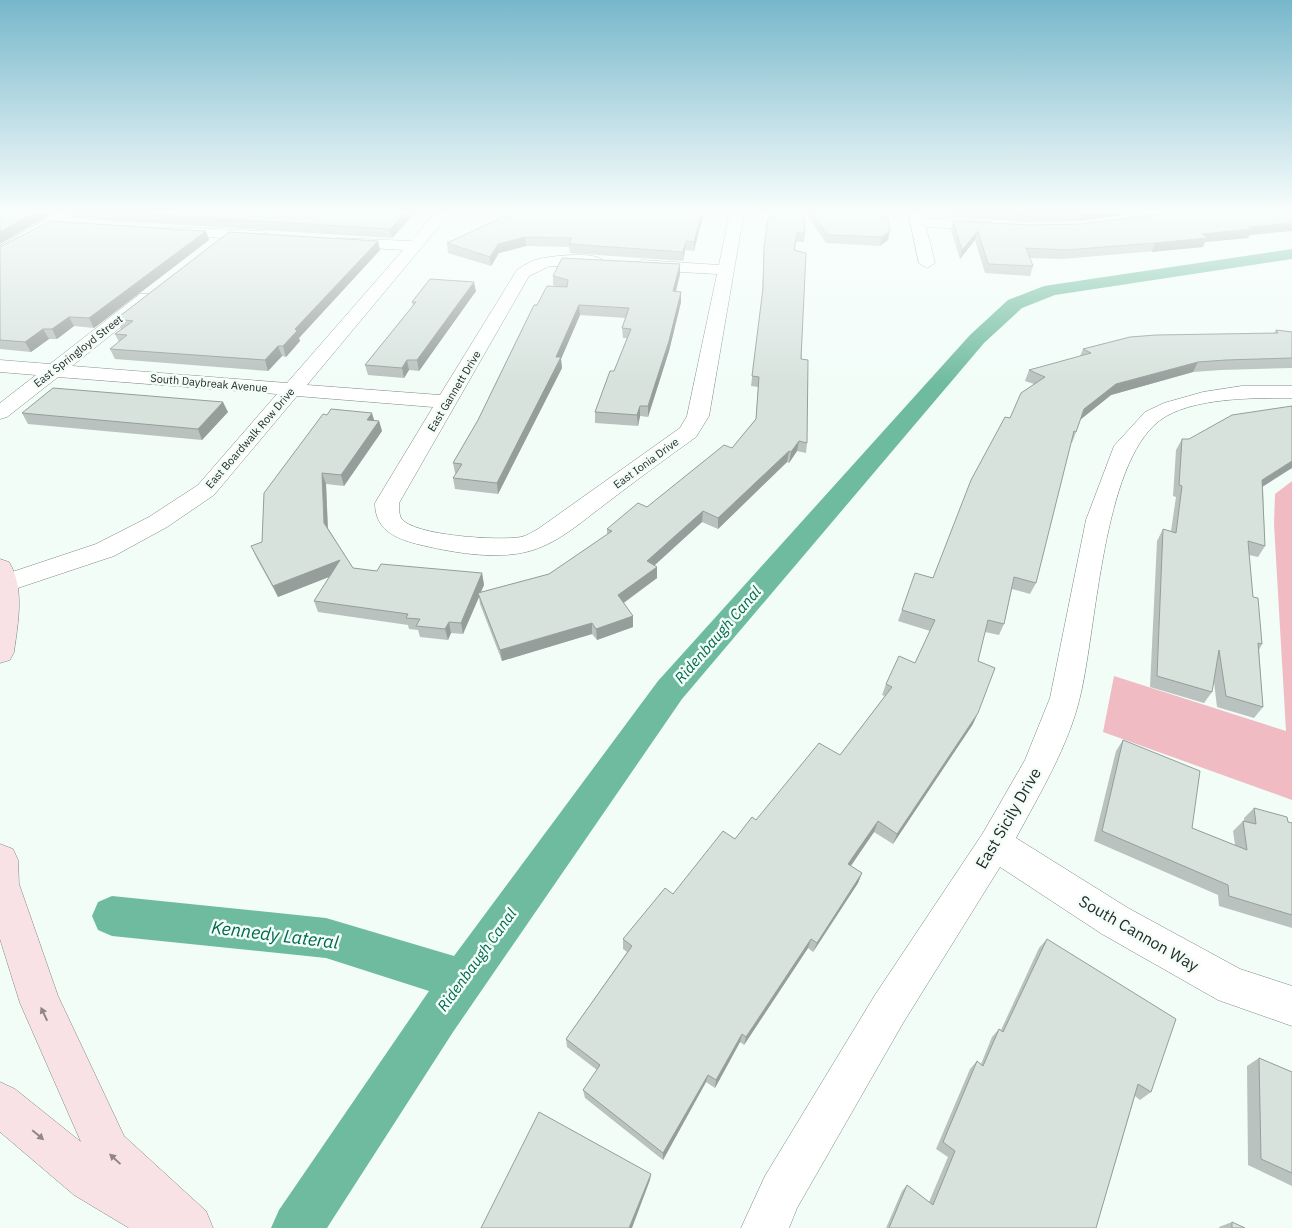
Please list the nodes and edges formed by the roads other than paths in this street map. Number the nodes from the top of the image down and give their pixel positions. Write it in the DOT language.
graph roads {
  1 [pos="395,269"];
  2 [pos="529,269"];
  3 [pos="715,269"];
  4 [pos="726,270"];
  5 [pos="163,284"];
  6 [pos="0,366"];
  7 [pos="53,370"];
  8 [pos="292,390"];
  9 [pos="1292,392"];
  10 [pos="447,402"];
  11 [pos="0,413"];
  12 [pos="397,528"];
  13 [pos="2,579"];
  14 [pos="0,652"];
  15 [pos="994,844"];
  16 [pos="0,860"];
  17 [pos="1292,1006"];
  18 [pos="0,1104"];
  19 [pos="175,1228"];
  20 [pos="189,1228"];
  21 [pos="765,1228"];
  1 -- 8 [label="street, East Boardwalk Row Drive"];
  2 -- 10 [label="street, East Gannett Drive"];
  3 -- 4 [label="street, East Gannett Drive"];
  4 -- 12 [label="street, East Ionia Drive"];
  5 -- 7 [label="street, East Springloyd Street"];
  6 -- 7 [label="street, South Daybreak Avenue"];
  7 -- 8 [label="street, South Daybreak Avenue"];
  7 -- 11 [label="street, East Springloyd Street"];
  8 -- 10 [label="street, South Daybreak Avenue"];
  8 -- 13 [label="street, East Boardwalk Row Drive"];
  9 -- 15 [label="street, East Sicily Drive"];
  10 -- 12 [label="street, East Gannett Drive"];
  13 -- 14 [label="street"];
  15 -- 17 [label="street, South Cannon Way"];
  15 -- 21 [label="street, East Sicily Drive"];
  20 -- 16 [label="street, one-way"];
  18 -- 19 [label="street, one-way"];
}
